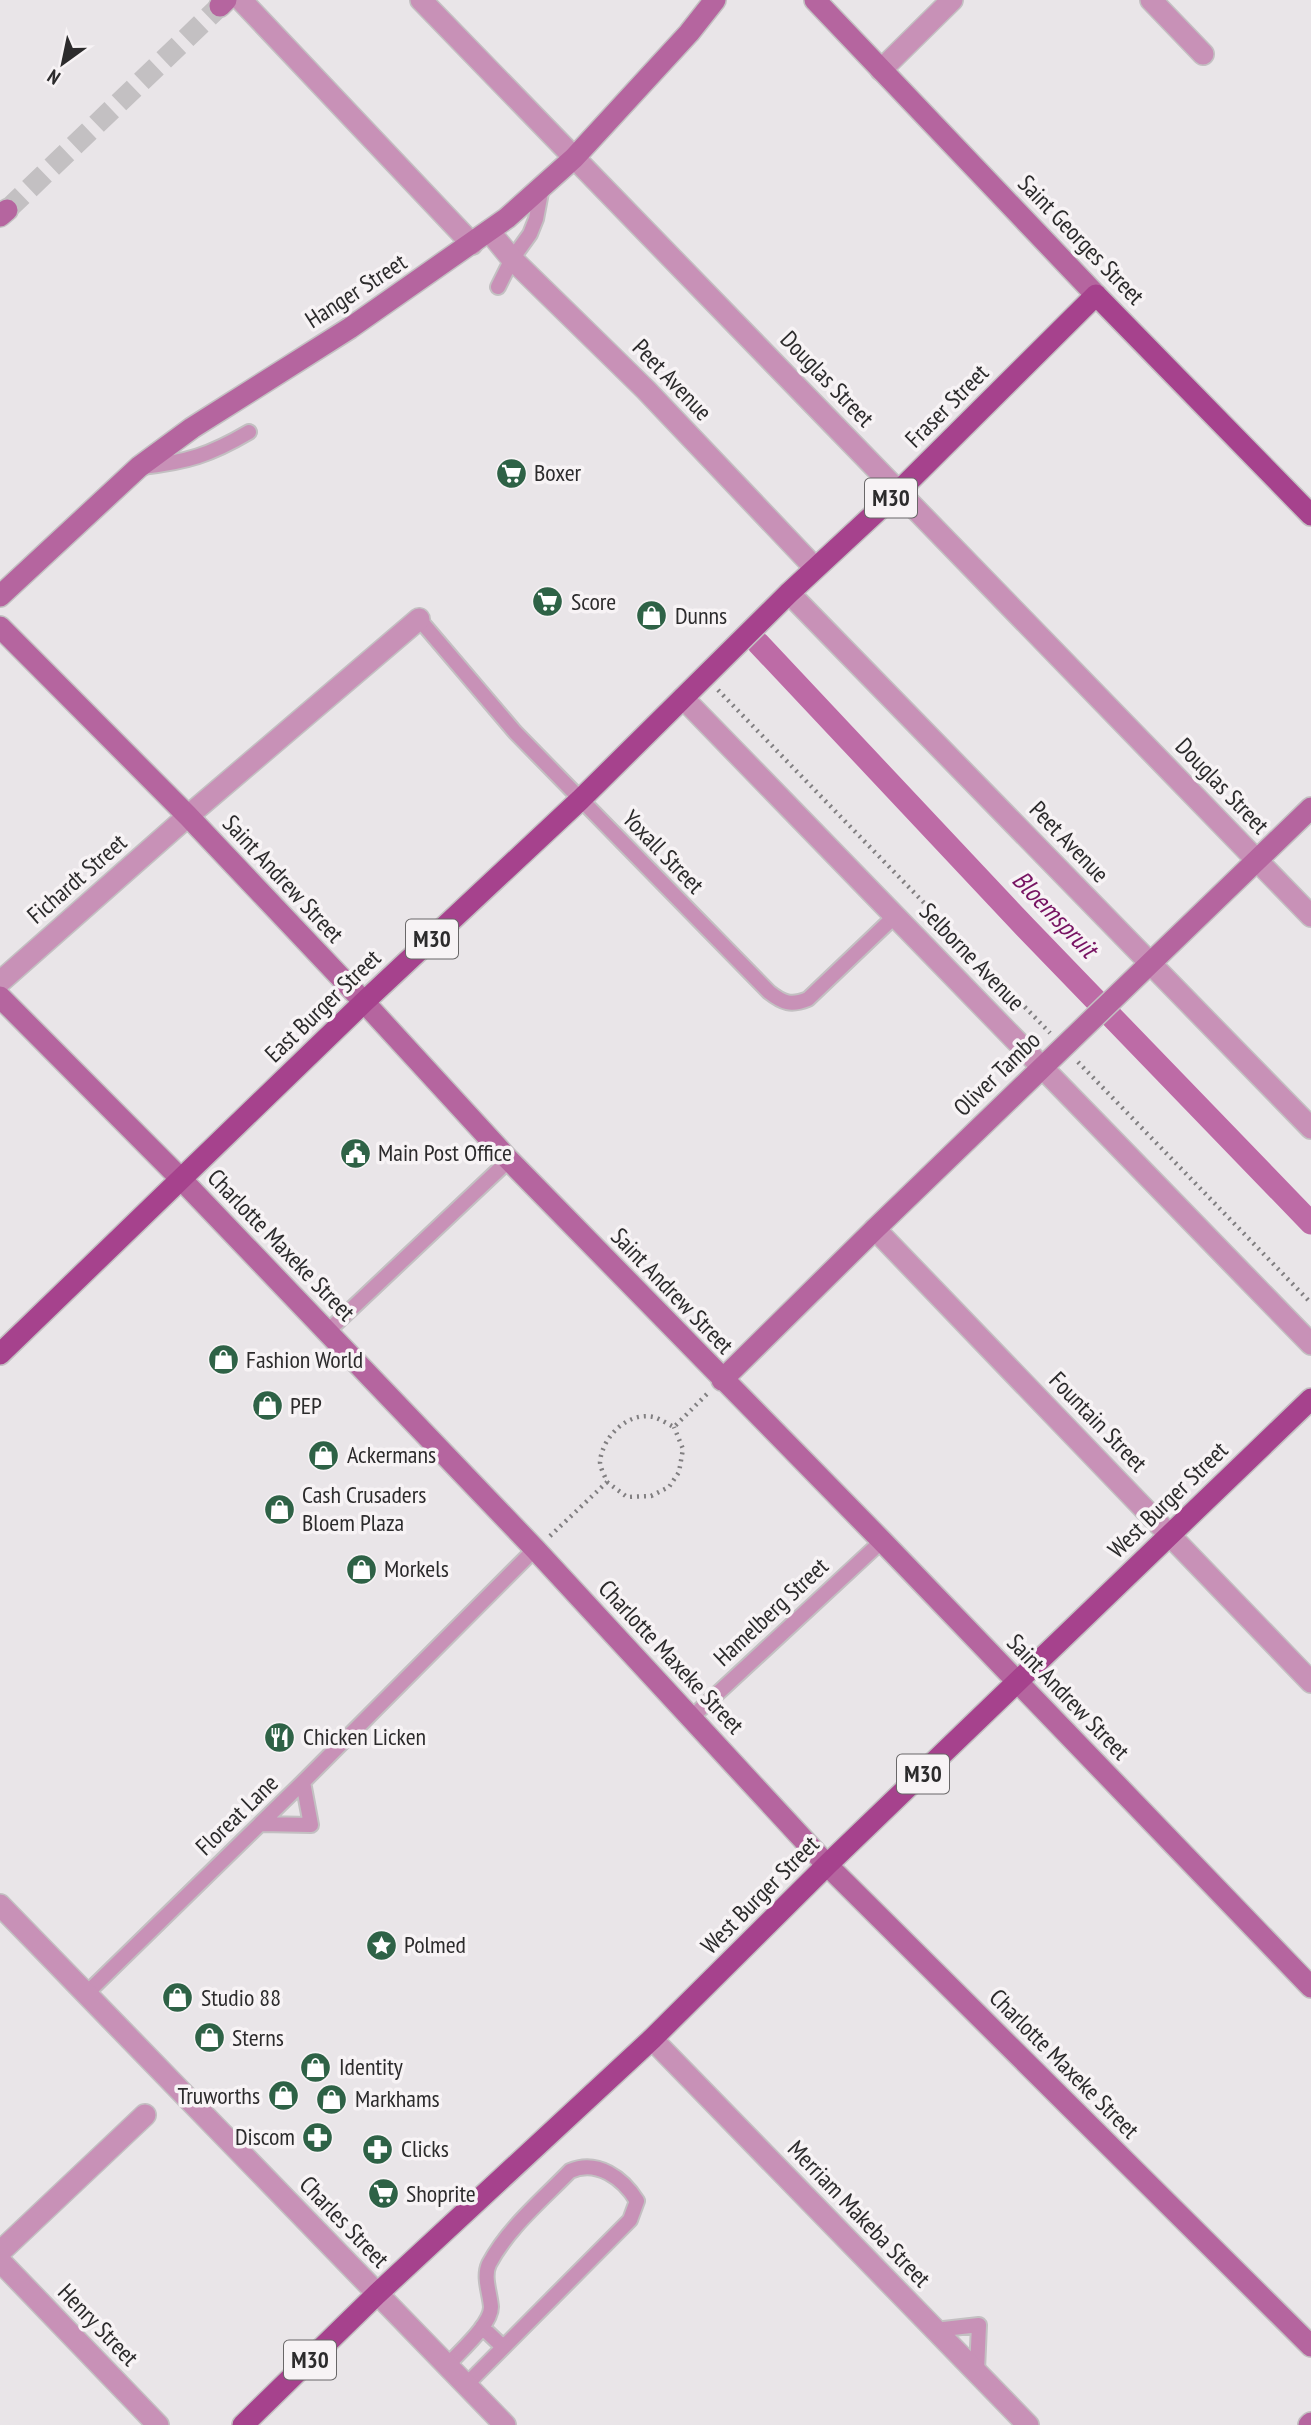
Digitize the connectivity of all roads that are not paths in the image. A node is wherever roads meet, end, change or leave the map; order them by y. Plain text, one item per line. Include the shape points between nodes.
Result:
1 (241, 0) edge
2 (421, 0) edge
3 (715, 0) edge
4 (815, 0) edge
5 (952, 0) edge
6 (1151, 0) edge
7 (1203, 54) dead end
8 (881, 70) junction
9 (574, 158) junction
10 (542, 187) junction
11 (489, 231) junction
12 (471, 244) junction
13 (512, 259) junction
14 (498, 287) dead end
15 (1096, 295) junction
16 (249, 432) dead end
17 (139, 467) junction
18 (899, 491) junction
19 (1311, 515) edge
20 (815, 568) junction
21 (789, 593) junction
22 (0, 596) edge
23 (419, 619) joint
24 (0, 627) edge
25 (683, 698) junction
26 (580, 800) junction
27 (1311, 808) edge
28 (188, 816) junction
29 (1258, 860) junction
30 (895, 916) junction
31 (1311, 916) edge
32 (1143, 971) junction
33 (0, 982) edge
34 (0, 997) edge
35 (364, 1002) junction
36 (1042, 1067) junction
37 (1311, 1128) edge
38 (509, 1160) junction
39 (181, 1179) junction
40 (875, 1229) junction
41 (328, 1332) junction
42 (1311, 1344) edge
43 (0, 1354) edge
44 (722, 1380) junction
45 (1311, 1399) edge
46 (1170, 1534) junction
47 (882, 1541) junction
48 (535, 1549) junction
49 (1311, 1682) edge
50 (1018, 1683) junction
51 (692, 1717) junction
52 (303, 1782) junction
53 (261, 1824) junction
54 (827, 1865) junction
55 (0, 1905) edge
56 (1311, 1987) edge
57 (87, 1993) junction
58 (652, 2039) junction
59 (145, 2115) dead end
60 (0, 2252) edge
61 (0, 2261) edge
62 (377, 2294) junction
63 (482, 2327) junction
64 (935, 2330) junction
65 (1311, 2346) edge
66 (503, 2347) junction
67 (447, 2366) junction
68 (977, 2370) junction
69 (466, 2385) junction
70 (158, 2425) edge
71 (243, 2425) edge
72 (505, 2425) edge
73 (1028, 2425) edge

1 - 12 street
2 - 9 street, Douglas Street
3 - 9 street, Hanger Street
4 - 8 street, Saint Georges Street
5 - 8 street
6 - 7 street
8 - 15 street, Saint Georges Street
9 - 10 street, Hanger Street
9 - 18 street, Douglas Street
10 - 11 street, Hanger Street
10 - 13 lane via 530,234
11 - 12 street, Hanger Street
11 - 13 street, Peet Avenue
12 - 17 street, Hanger Street
13 - 14 lane
13 - 20 street, Peet Avenue via 646,390
15 - 18 main road, Fraser Street / M30
15 - 19 main road, Saint Georges Street
16 - 17 lane via 195,459
17 - 22 street, Hanger Street
18 - 20 main road, Fraser Street / M30
18 - 29 street, Douglas Street
20 - 21 main road, Fraser Street / M30
21 - 25 main road, Fraser Street / M30
21 - 32 street, Peet Avenue
23 - 26 lane, Yoxall Street
23 - 28 street, Fichardt Street
24 - 28 street, Saint Andrew Street
25 - 26 main road, East Burger Street / M30
25 - 30 street, Selborne Avenue
26 - 30 lane, Yoxall Street via 782,1002 808,999
26 - 35 main road, East Burger Street / M30
27 - 29 street, Oliver Tambo
28 - 33 street, Fichardt Street
28 - 35 street, Saint Andrew Street
29 - 31 street, Douglas Street
29 - 32 street, Oliver Tambo
30 - 36 street, Selborne Avenue
32 - 36 street, Oliver Tambo
32 - 37 street, Peet Avenue
34 - 39 street, Charlotte Maxeke Street
35 - 38 street, Saint Andrew Street
35 - 39 main road, East Burger Street / M30
36 - 40 street, Oliver Tambo
36 - 42 street, Selborne Avenue
38 - 41 lane
38 - 44 street, Saint Andrew Street
39 - 41 street, Charlotte Maxeke Street
39 - 43 main road, East Burger Street / M30
40 - 44 street, Oliver Tambo
40 - 46 street, Fountain Street
41 - 48 street, Charlotte Maxeke Street
44 - 47 street, Saint Andrew Street
45 - 46 main road, West Burger Street / M30
46 - 49 street, Fountain Street
46 - 50 main road, West Burger Street / M30
47 - 50 street, Saint Andrew Street
47 - 51 lane, Hamelberg Street
48 - 51 street, Charlotte Maxeke Street
48 - 52 lane, Floreat Lane
50 - 54 main road, West Burger Street / M30
50 - 56 street, Saint Andrew Street
51 - 54 street, Charlotte Maxeke Street
52 - 53 lane, Floreat Lane
52 - 53 lane via 311,1825
53 - 57 lane, Floreat Lane
54 - 58 main road, West Burger Street / M30
54 - 65 street, Charlotte Maxeke Street
55 - 57 street, Charles Street
57 - 62 street, Charles Street
58 - 62 main road, West Burger Street / M30
58 - 64 street, Merriam Makeba Street
59 - 60 street
61 - 70 street, Henry Street
62 - 67 street, Charles Street
62 - 71 main road, West Burger Street / M30
63 - 66 lane
63 - 66 lane via 491,2308 487,2268 505,2240 570,2171 581,2166 610,2173 628,2186 637,2201 630,2220
63 - 67 lane
64 - 68 street, Merriam Makeba Street
64 - 68 lane via 979,2325
66 - 69 lane
67 - 69 street, Charles Street
68 - 73 street, Merriam Makeba Street
69 - 72 street, Charles Street

